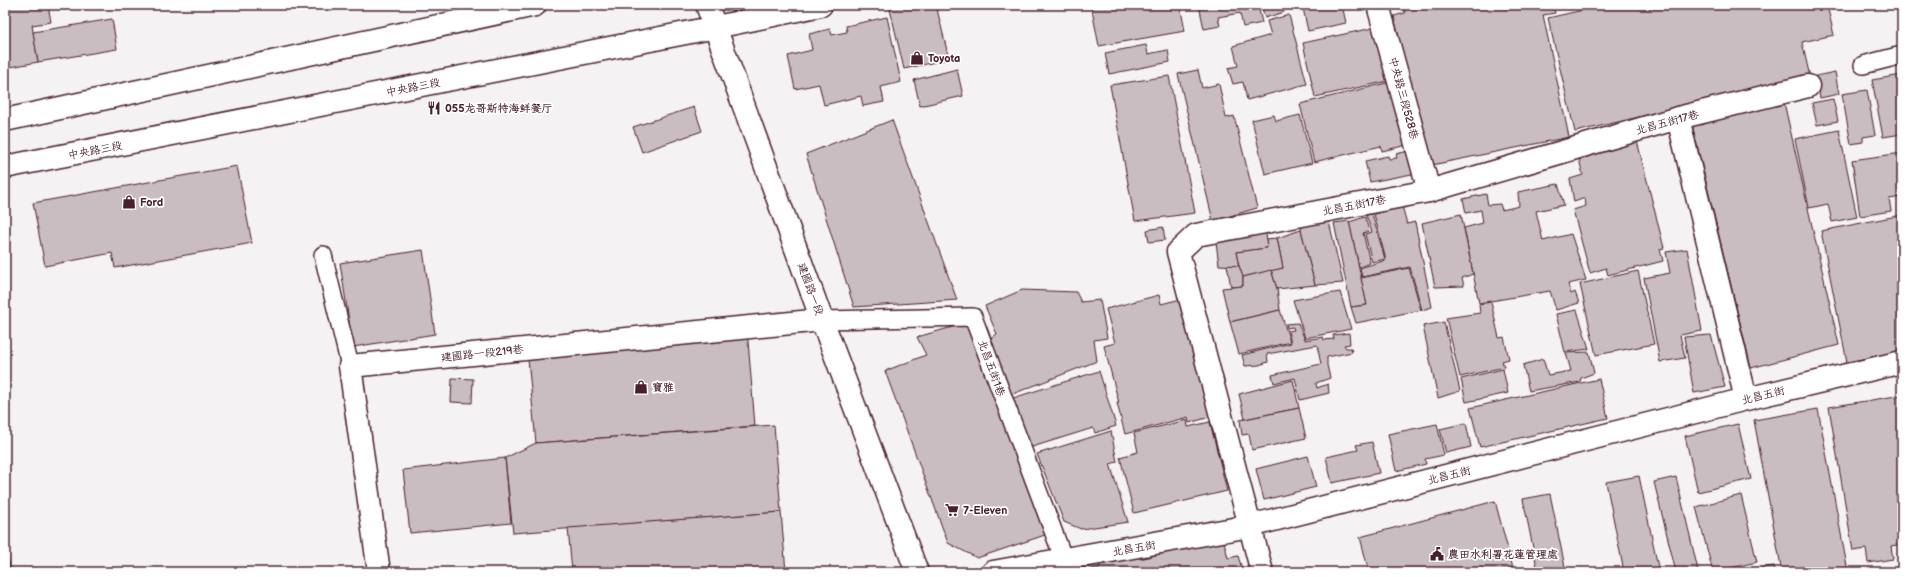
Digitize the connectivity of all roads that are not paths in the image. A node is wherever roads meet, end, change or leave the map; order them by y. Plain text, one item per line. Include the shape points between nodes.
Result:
1 (536, 5) edge
2 (707, 5) edge
3 (821, 5) edge
4 (1378, 5) edge
5 (716, 27) junction
6 (1902, 55) edge
7 (1863, 65) dead end
8 (1808, 86) dead end
9 (1678, 118) junction
10 (5, 120) edge
11 (5, 167) edge
12 (1430, 191) junction
13 (323, 255) dead end
14 (822, 320) junction
15 (1902, 362) edge
16 (350, 366) junction
17 (1746, 399) junction
18 (1250, 526) junction
19 (1064, 560) junction
20 (379, 572) edge
21 (917, 572) edge
22 (993, 572) edge
23 (1262, 572) edge

1 - 10 street
2 - 5 street, 建國路一段
3 - 5 street, 中央路三段
4 - 12 street, 中央路三段528巷
5 - 11 street, 中央路三段
5 - 14 street, 建國路一段
6 - 7 lane
8 - 9 street, 北昌五街17巷
9 - 12 street, 北昌五街17巷
9 - 17 street
12 - 18 street, 北昌五街17巷 via 1196,235 1178,252
13 - 16 lane
14 - 16 street, 建國路一段219巷
14 - 19 lane, 北昌五街1巷 via 973,317
14 - 21 street, 建國路一段
15 - 17 street, 北昌五街
16 - 20 street
17 - 18 street, 北昌五街
18 - 19 street, 北昌五街
18 - 23 street
19 - 22 street, 北昌五街

